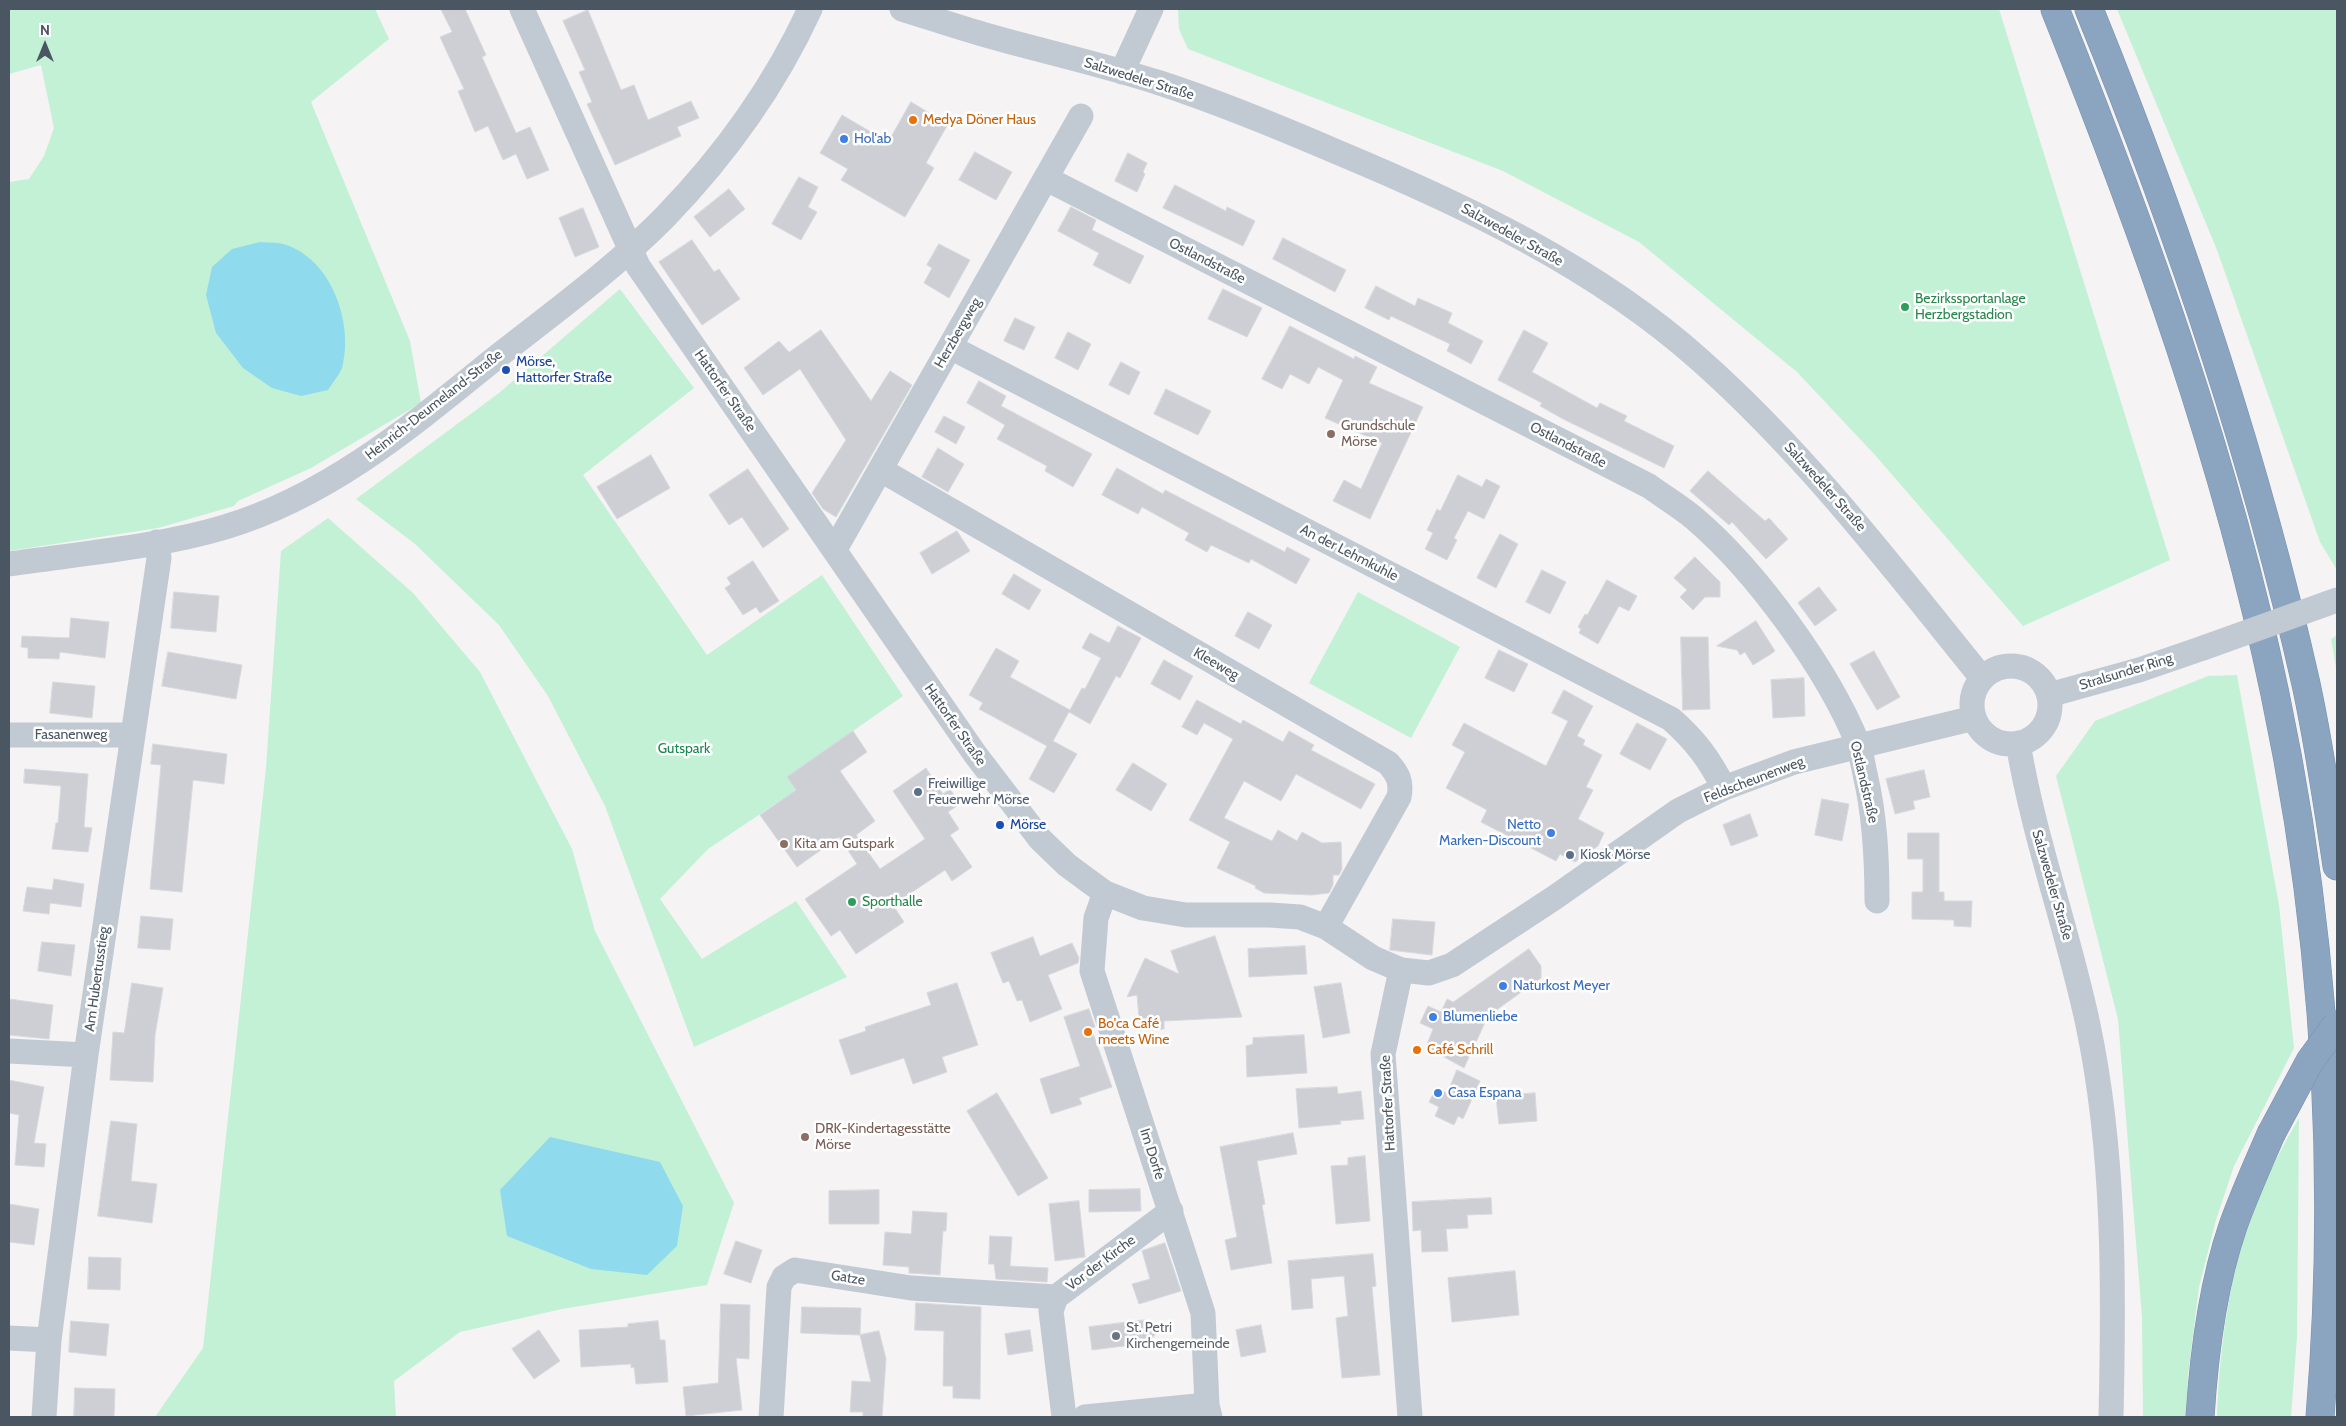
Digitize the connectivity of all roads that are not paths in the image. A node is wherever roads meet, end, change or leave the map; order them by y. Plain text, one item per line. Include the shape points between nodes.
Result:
1 (522, 9) edge
2 (810, 9) edge
3 (902, 9) edge
4 (1151, 9) edge
5 (2055, 9) edge
6 (2089, 9) edge
7 (1122, 72) junction
8 (1081, 116) dead end
9 (1047, 179) junction
10 (630, 249) junction
11 (950, 347) junction
12 (882, 470) junction
13 (157, 542) junction
14 (835, 549) junction
15 (9, 564) edge
16 (2337, 600) edge
17 (1982, 678) junction
18 (2049, 695) junction
19 (1974, 718) junction
20 (9, 735) edge
21 (133, 735) junction
22 (2018, 743) junction
23 (1858, 745) junction
24 (1724, 788) junction
25 (2337, 866) edge
26 (1105, 893) junction
27 (1877, 901) dead end
28 (1326, 928) junction
29 (1401, 970) junction
30 (2337, 1024) edge
31 (9, 1051) edge
32 (86, 1054) junction
33 (1171, 1210) junction
34 (1056, 1296) junction
35 (9, 1338) edge
36 (48, 1340) junction
37 (1209, 1411) edge
38 (44, 1417) edge
39 (771, 1417) edge
40 (1064, 1417) edge
41 (1085, 1417) edge
42 (1410, 1417) edge
43 (2111, 1417) edge
44 (2200, 1417) edge
45 (2320, 1417) edge

1 - 10 street, Hattorfer Straße
2 - 10 street, Heinrich-Deumeland-Straße via 785,58 738,130 671,210
3 - 7 street, Salzwedeler Straße via 987,36
4 - 7 street
5 - 45 highway via 2140,230 2208,431 2275,693 2310,897 2321,1005 2330,1231
6 - 25 highway via 2181,251 2238,422 2306,686
7 - 17 street, Salzwedeler Straße via 1234,109 1427,190 1524,240 1644,314 1699,359 1812,470
8 - 9 street, Herzbergweg
9 - 11 street, Herzbergweg
9 - 23 street, Ostlandstraße via 1649,486 1695,519 1739,562 1818,669
10 - 13 street, Heinrich-Deumeland-Straße via 455,391 358,464 269,510 225,527
10 - 14 street, Hattorfer Straße via 638,266
11 - 12 street, Herzbergweg
11 - 24 street, An der Lehmkuhle via 1671,719 1694,739
12 - 14 street, Herzbergweg
12 - 28 street, Kleeweg via 1388,763 1398,774 1401,786 1398,797
13 - 15 street, Heinrich-Deumeland-Straße
13 - 21 street, Am Hubertusstieg via 159,558
14 - 26 street, Hattorfer Straße via 1016,810 1067,865
16 - 18 street, Stralsunder Ring, bridge via 2139,670
17 - 18 street via 2006,666 2020,667 2038,677
17 - 19 street via 1972,697
18 - 22 street via 2047,720 2040,731
19 - 22 street via 1986,735 2007,744
19 - 23 street, Feldscheunenweg
20 - 21 street, Fasanenweg
21 - 32 street, Am Hubertusstieg
22 - 43 street, Salzwedeler Straße via 2040,846 2088,1026 2104,1130 2113,1326
23 - 24 street, Feldscheunenweg via 1794,762
23 - 27 street, Ostlandstraße via 1871,799 1877,852
24 - 29 street, Feldscheunenweg via 1678,811 1452,965 1429,973
26 - 28 street, Hattorfer Straße via 1143,908 1186,915 1300,917
26 - 33 street, Im Dorfe via 1096,918 1092,971
28 - 29 street, Hattorfer Straße via 1373,958
29 - 42 street, Hattorfer Straße via 1383,1054
30 - 44 highway, bridge via 2310,1060 2271,1134 2233,1226 2215,1293
31 - 32 street
32 - 36 street, Am Hubertusstieg
33 - 34 street, Vor der Kirche
33 - 37 street, Im Dorfe via 1203,1312
34 - 39 street, Gatze via 911,1288 795,1270 784,1277 779,1288
34 - 40 street, Vor der Kirche via 1051,1311
35 - 36 street
36 - 38 street, Am Hubertusstieg
37 - 41 street

